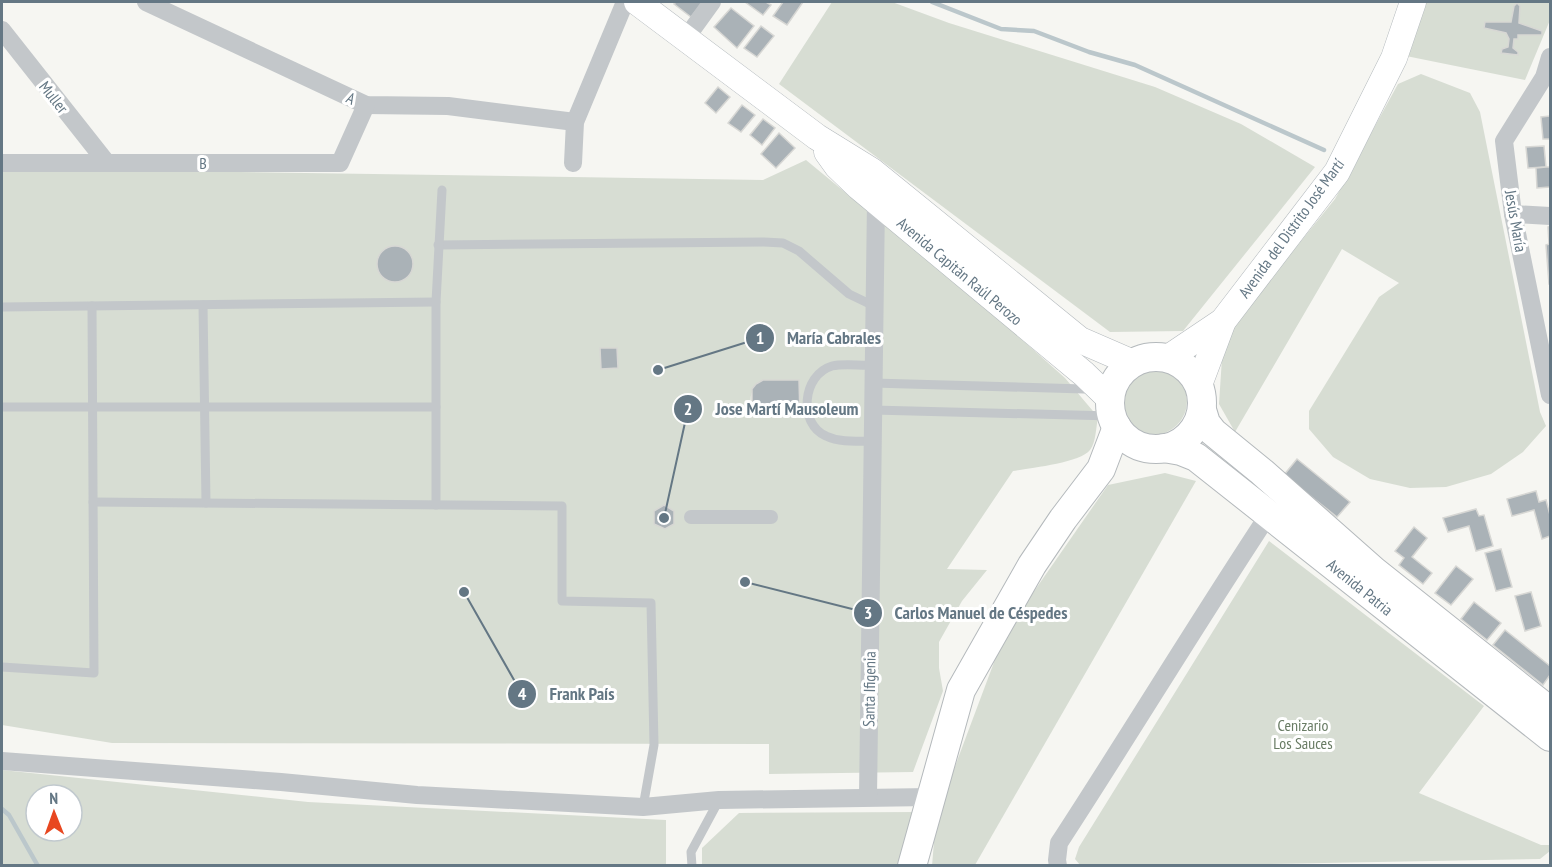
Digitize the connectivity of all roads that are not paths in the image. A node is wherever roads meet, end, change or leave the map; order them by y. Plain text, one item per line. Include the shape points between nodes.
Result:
1 (146, 2) edge
2 (625, 2) edge
3 (637, 2) edge
4 (712, 2) edge
5 (1413, 2) edge
6 (2, 30) edge
7 (686, 38) junction
8 (1551, 57) edge
9 (366, 105) junction
10 (575, 122) junction
11 (2, 163) edge
12 (107, 163) junction
13 (573, 163) dead end
14 (869, 187) junction
15 (442, 190) dead end
16 (1513, 214) junction
17 (1551, 216) edge
18 (438, 245) junction
19 (436, 302) junction
20 (203, 305) junction
21 (92, 306) junction
22 (874, 306) junction
23 (2, 307) edge
24 (1223, 321) junction
25 (1168, 358) junction
26 (873, 374) junction
27 (1114, 395) junction
28 (1551, 395) edge
29 (93, 407) junction
30 (436, 407) junction
31 (2, 408) edge
32 (205, 408) junction
33 (1204, 409) junction
34 (873, 410) junction
35 (872, 441) junction
36 (1155, 448) junction
37 (1101, 469) junction
38 (93, 502) junction
39 (206, 503) junction
40 (435, 505) junction
41 (1269, 514) junction
42 (691, 517) dead end
43 (771, 517) dead end
44 (2, 668) edge
45 (1551, 711) edge
46 (1551, 737) edge
47 (2, 760) edge
48 (868, 797) junction
49 (930, 797) junction
50 (719, 800) junction
51 (643, 807) junction
52 (692, 866) edge
53 (912, 866) edge
54 (1058, 866) edge

1 - 9 street, A
2 - 10 street
3 - 7 main road, Avenida Capitán Raúl Perozo
4 - 7 street
5 - 24 main road, Avenida del Distrito José Martí via 1394,58 1336,172
6 - 12 street, Muller
7 - 14 main road, Avenida Capitán Raúl Perozo via 817,137
8 - 16 street, Jesús María via 1544,77 1504,141
9 - 10 street, A via 448,106
9 - 12 street, B via 340,163
10 - 13 street
11 - 12 street, B
14 - 22 street, Santa Ifigenia
14 - 27 main road, Avenida Capitán Raúl Perozo
14 - 27 main road, Avenida Capitán Raúl Perozo via 1080,340
15 - 18 lane
16 - 17 street
16 - 28 street, Jesús María
18 - 19 lane
18 - 22 lane via 783,243 800,251 849,294
19 - 20 lane
19 - 30 lane
20 - 21 lane
20 - 32 lane
21 - 23 lane
21 - 29 lane
22 - 26 street, Santa Ifigenia
24 - 25 main road, Avenida del Distrito José Martí
24 - 33 main road, Avenida del Distrito José Martí
25 - 27 main road via 1154,357
25 - 33 main road via 1186,368
26 - 27 lane via 1084,389
26 - 34 street, Santa Ifigenia
26 - 35 lane via 832,366 816,374 808,388 807,407 813,426 824,436 843,441
27 - 34 lane
27 - 36 main road via 1129,440
27 - 37 main road
29 - 31 lane
29 - 32 lane
29 - 38 lane
30 - 32 lane
30 - 40 lane
32 - 39 lane
33 - 36 main road via 1182,441
33 - 45 main road, Avenida Patria via 1262,472 1374,571
34 - 35 street, Santa Ifigenia
35 - 48 street, Santa Ifigenia
36 - 37 main road via 1125,453
36 - 41 main road, Avenida Patria via 1196,457
37 - 49 main road via 1032,565 960,690
38 - 39 lane
38 - 44 lane via 94,673
39 - 40 lane
40 - 51 lane via 562,506 562,601 651,603 654,744
41 - 46 main road, Avenida Patria
41 - 54 street via 1059,843
42 - 43 street
47 - 51 street via 417,795
48 - 49 street
48 - 50 street
49 - 53 main road
50 - 51 street
50 - 52 lane via 691,852

